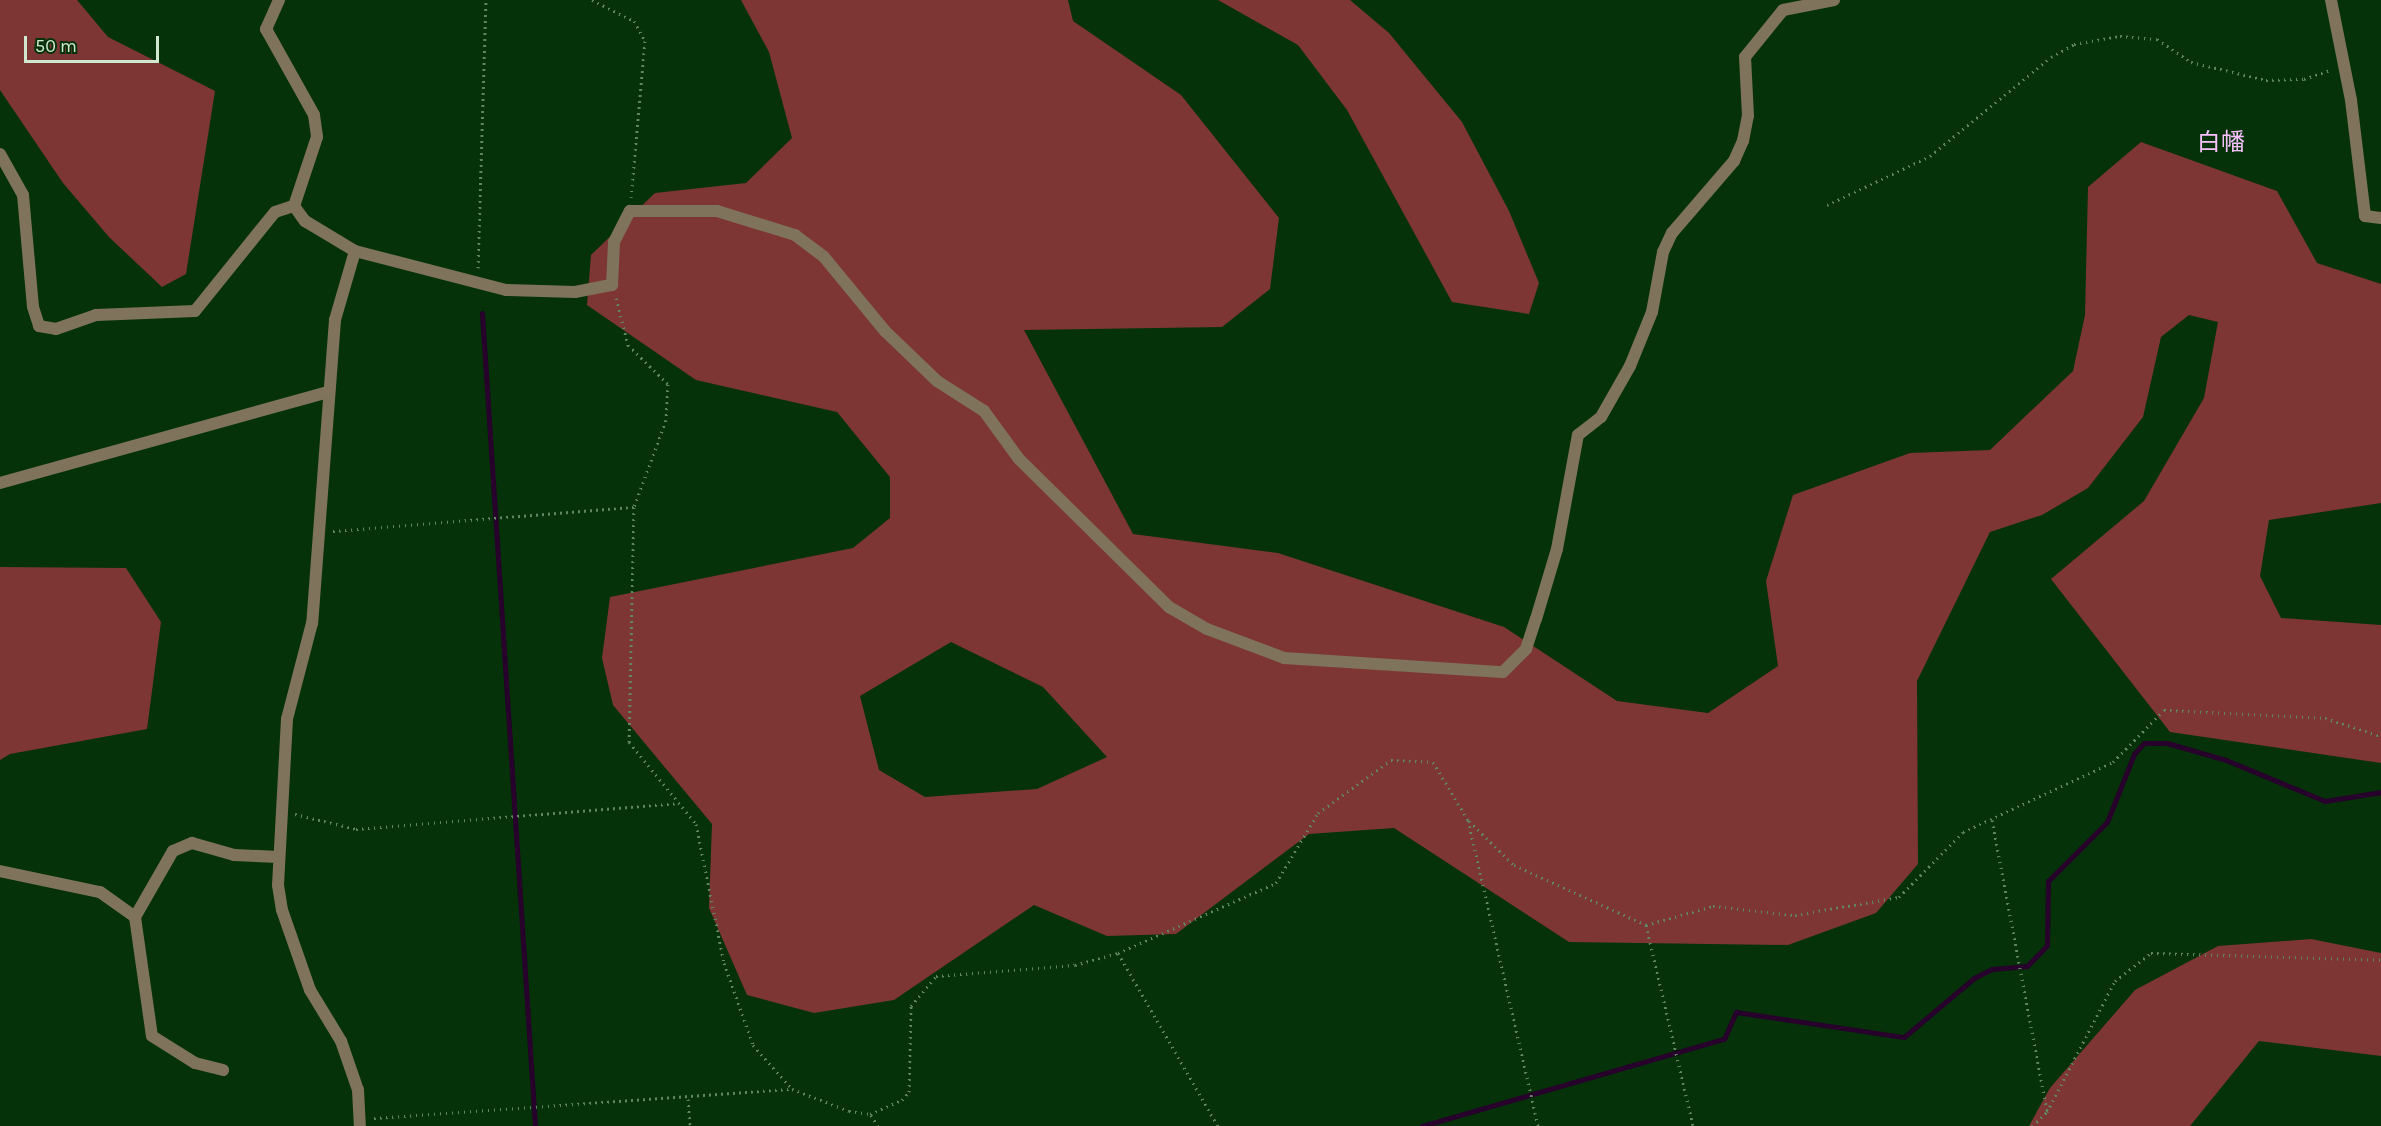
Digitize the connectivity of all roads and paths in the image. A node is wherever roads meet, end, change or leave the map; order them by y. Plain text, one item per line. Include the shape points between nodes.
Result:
1 (279, 0) edge
2 (486, 0) edge
3 (592, 0) edge
4 (1834, 0) edge
5 (2331, 0) edge
6 (1785, 5) edge
7 (2341, 67) junction
8 (0, 154) edge
9 (1827, 205) dead end
10 (294, 206) junction
11 (630, 211) junction
12 (2381, 218) edge
13 (355, 251) junction
14 (478, 282) junction
15 (612, 285) junction
16 (329, 392) junction
17 (0, 483) edge
18 (634, 507) junction
19 (319, 533) junction
20 (2381, 736) edge
21 (679, 803) junction
22 (279, 810) junction
23 (1468, 820) junction
24 (1992, 820) junction
25 (279, 857) junction
26 (0, 870) edge
27 (135, 917) junction
28 (1646, 925) junction
29 (1118, 953) junction
30 (2381, 960) edge
31 (224, 1070) dead end
32 (792, 1089) junction
33 (688, 1099) junction
34 (2047, 1112) junction
35 (870, 1114) junction
36 (360, 1122) edge
37 (690, 1126) edge
38 (878, 1126) edge
39 (1218, 1126) edge
40 (1538, 1126) edge
41 (1693, 1126) edge
42 (2032, 1126) edge

1 - 10 street via 266,29 314,115 317,137
2 - 14 path
3 - 11 path via 634,21 645,41
4 - 6 street
5 - 7 street
6 - 11 street via 1746,57 1748,116 1734,161 1672,233 1663,252 1652,312 1630,366 1600,417 1575,442 1557,549 1536,619 1526,649 1503,672 1284,658 1207,629 1169,607 1140,581 1019,459 984,411 937,381 885,331 824,257 795,235 717,211
7 - 9 path via 2304,79 2266,80 2191,62 2157,39 2120,36 2074,44 2051,57 1930,156
7 - 12 street via 2351,100 2365,216
8 - 10 street via 23,195 33,307 39,326 56,329 96,315 195,311 275,212
10 - 13 street via 304,221
11 - 15 street via 614,242
13 - 14 street
13 - 16 street via 335,320
14 - 15 street via 506,290 575,292
15 - 18 path via 628,345 668,384 666,420
16 - 17 street
16 - 19 street
18 - 19 path
18 - 21 path via 629,742
19 - 22 street via 312,623 287,719
20 - 24 path via 2325,718 2164,710 2113,762
21 - 22 path via 356,829
21 - 32 path via 696,824 724,963 753,1045
22 - 25 street
23 - 28 path via 1514,865
23 - 29 path via 1433,762 1391,760 1318,813 1276,883
23 - 40 path
24 - 28 path via 1964,832 1899,897 1795,915 1713,906
24 - 34 path
25 - 27 street via 234,855 192,843 173,851
25 - 36 street via 282,910 310,990 341,1041 358,1090
26 - 27 street via 100,892
27 - 31 street via 152,1036 195,1063
28 - 41 path
29 - 35 path via 1075,965 936,976 911,1006 909,1092
29 - 39 path
30 - 34 path via 2151,952 2115,981
32 - 33 path
32 - 35 path via 837,1107
33 - 36 path
33 - 37 path
34 - 42 path
35 - 38 path

